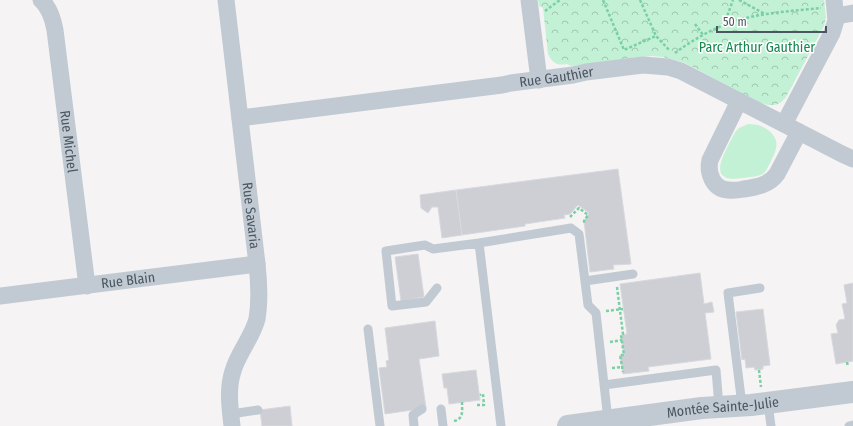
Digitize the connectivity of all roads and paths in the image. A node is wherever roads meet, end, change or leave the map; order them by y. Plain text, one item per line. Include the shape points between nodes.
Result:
1 (41, 0) edge
2 (226, 0) edge
3 (529, 0) edge
4 (560, 0) edge
5 (603, 0) edge
6 (640, 0) edge
7 (733, 0) edge
8 (739, 0) edge
9 (556, 2) edge
10 (831, 8) edge
11 (541, 14) dead end
12 (765, 14) junction
13 (853, 14) edge
14 (695, 24) dead end
15 (723, 26) junction
16 (702, 35) junction
17 (656, 36) junction
18 (539, 80) junction
19 (739, 101) junction
20 (240, 118) junction
21 (784, 124) junction
22 (799, 132) junction
23 (853, 158) edge
24 (479, 243) junction
25 (257, 264) junction
26 (633, 274) dead end
27 (585, 281) junction
28 (617, 285) dead end
29 (87, 286) junction
30 (437, 288) dead end
31 (760, 288) dead end
32 (0, 296) edge
33 (368, 329) dead end
34 (847, 362) dead end
35 (622, 367) junction
36 (848, 367) dead end
37 (612, 368) dead end
38 (759, 370) dead end
39 (623, 374) dead end
40 (604, 385) junction
41 (853, 392) edge
42 (480, 395) dead end
43 (765, 395) junction
44 (462, 402) dead end
45 (477, 405) dead end
46 (742, 406) junction
47 (719, 407) junction
48 (422, 409) dead end
49 (441, 409) dead end
50 (258, 410) dead end
51 (231, 420) edge
52 (608, 420) junction
53 (452, 422) dead end
54 (380, 426) edge
55 (414, 426) edge
56 (443, 426) edge
57 (500, 426) edge
58 (568, 426) edge
59 (771, 426) edge
60 (849, 426) edge
61 (853, 426) edge

1 - 29 street, Rue Michel via 50,12 55,30
2 - 20 street, Rue Savaria
3 - 18 street
4 - 9 path
5 - 17 path via 624,50
6 - 17 path
7 - 15 path
8 - 12 path
9 - 11 path
10 - 12 path
10 - 13 street
10 - 21 street via 835,24 832,33
12 - 15 path
14 - 16 path
15 - 16 path
16 - 17 path via 673,54
18 - 19 street, Rue Gauthier via 634,66 661,66 682,71
18 - 20 street, Rue Gauthier
19 - 21 street, Rue Gauthier
19 - 22 street via 708,168 713,181 719,187 738,190 767,183 777,174
20 - 25 street, Rue Savaria
21 - 22 street, Rue Gauthier
22 - 23 street, Rue Gauthier
24 - 27 lane via 571,228 579,234
24 - 30 lane via 432,250 425,245 386,251 392,306 426,302
24 - 57 lane
25 - 29 street, Rue Blain
25 - 51 street, Rue Savaria via 259,292 256,319 254,329 233,371 230,389
26 - 27 lane
27 - 40 lane via 588,305 596,313
28 - 35 path via 622,309
29 - 32 street, Rue Blain
31 - 46 lane via 728,293
33 - 54 lane
34 - 36 path
35 - 37 path
35 - 39 path
38 - 43 path
40 - 47 lane via 716,370
40 - 52 lane
41 - 43 street, Montée Sainte-Julie
42 - 45 path via 483,394 484,404
43 - 46 street, Montée Sainte-Julie
43 - 59 lane
44 - 53 path via 462,416
46 - 47 street, Montée Sainte-Julie
47 - 52 street, Montée Sainte-Julie
48 - 55 lane via 413,415
49 - 56 lane
50 - 51 lane
52 - 58 street, Montée Sainte-Julie
60 - 61 lane

